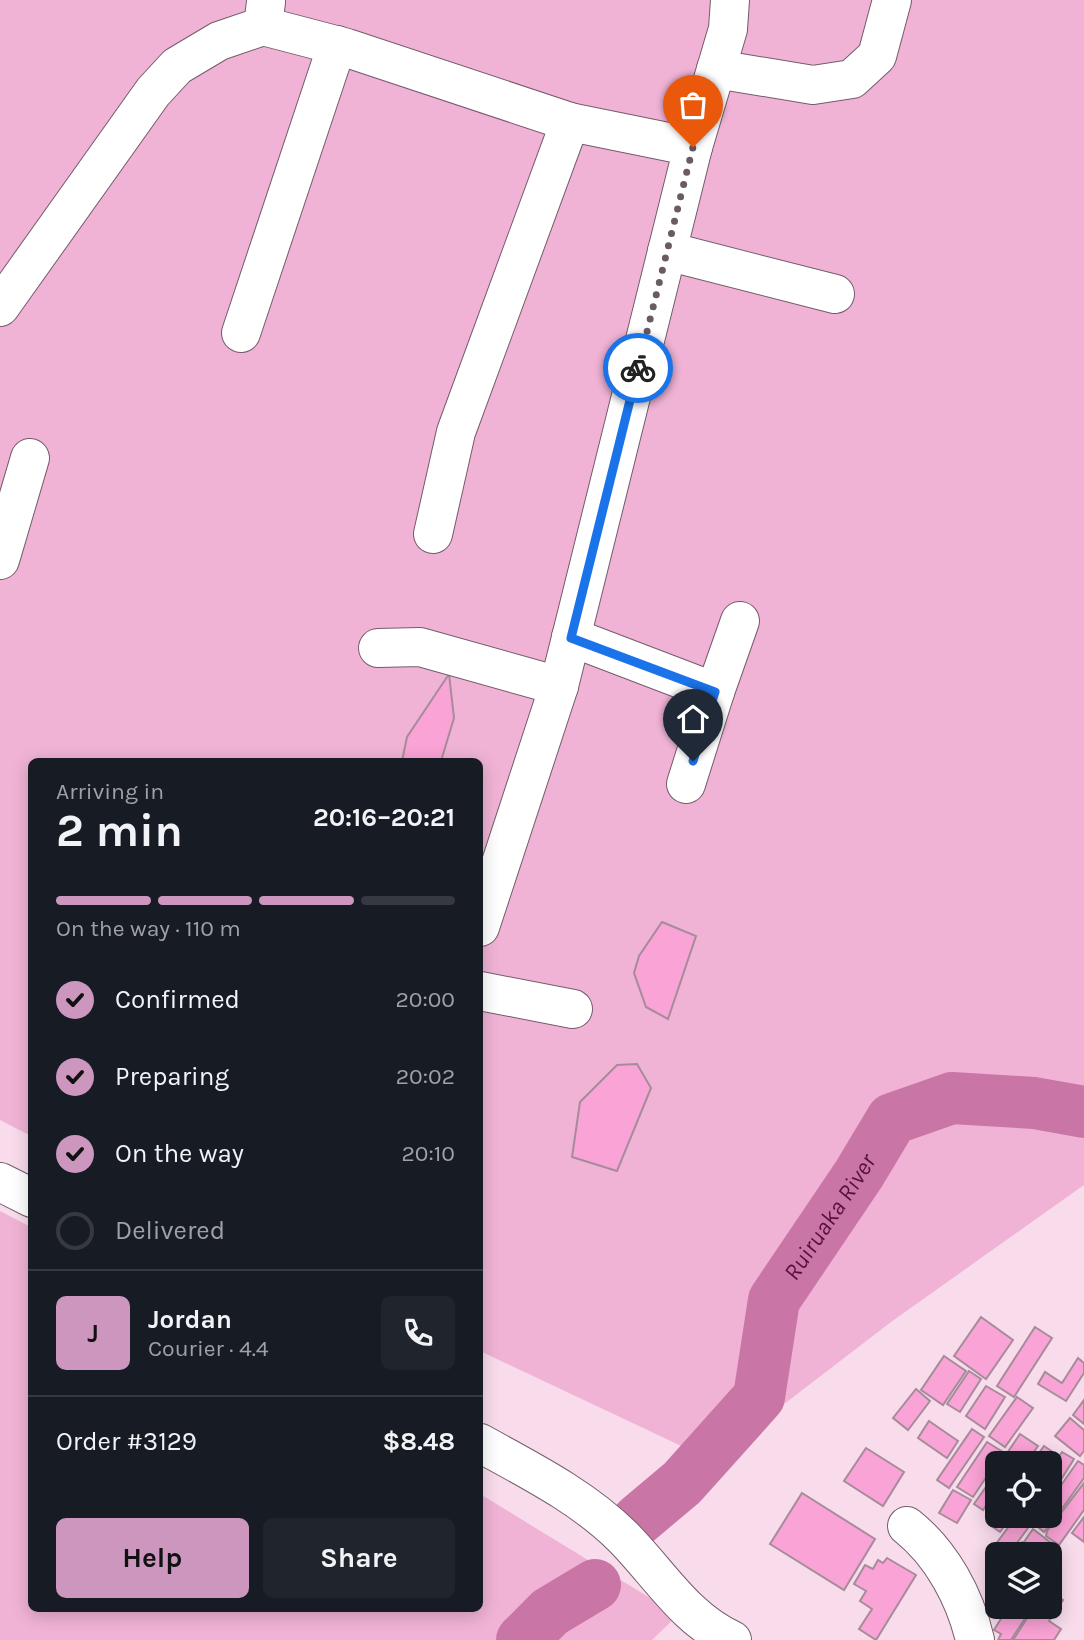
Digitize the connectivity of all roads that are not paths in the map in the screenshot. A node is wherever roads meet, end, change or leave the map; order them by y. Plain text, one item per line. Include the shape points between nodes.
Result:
1 (730, 0) edge
2 (892, 0) edge
3 (265, 13) edge
4 (337, 45) junction
5 (716, 69) junction
6 (570, 122) junction
7 (693, 147) junction
8 (667, 251) junction
9 (835, 294) dead end
10 (0, 307) edge
11 (240, 333) dead end
12 (30, 458) dead end
13 (433, 534) dead end
14 (0, 560) edge
15 (740, 621) dead end
16 (571, 638) junction
17 (378, 648) dead end
18 (559, 686) junction
19 (715, 692) junction
20 (686, 784) dead end
21 (483, 918) edge
22 (483, 992) edge
23 (573, 1009) dead end
24 (0, 1182) edge
25 (28, 1196) edge
26 (483, 1445) edge
27 (907, 1526) dead end
28 (732, 1640) edge
29 (975, 1640) edge

1 - 5 street
2 - 5 street via 877,56 852,79 813,85
3 - 4 street
3 - 10 street via 177,66 153,92
4 - 6 street
4 - 11 street
5 - 7 street
6 - 7 street
6 - 13 street via 456,432
7 - 8 street
8 - 9 street
8 - 16 street
12 - 14 street
15 - 19 street
16 - 18 street
16 - 19 street
17 - 18 street via 420,647
18 - 21 street
19 - 20 street
22 - 23 street
24 - 25 street
26 - 28 street via 582,1502 623,1536 681,1604
27 - 29 street via 928,1546 954,1585 969,1614

